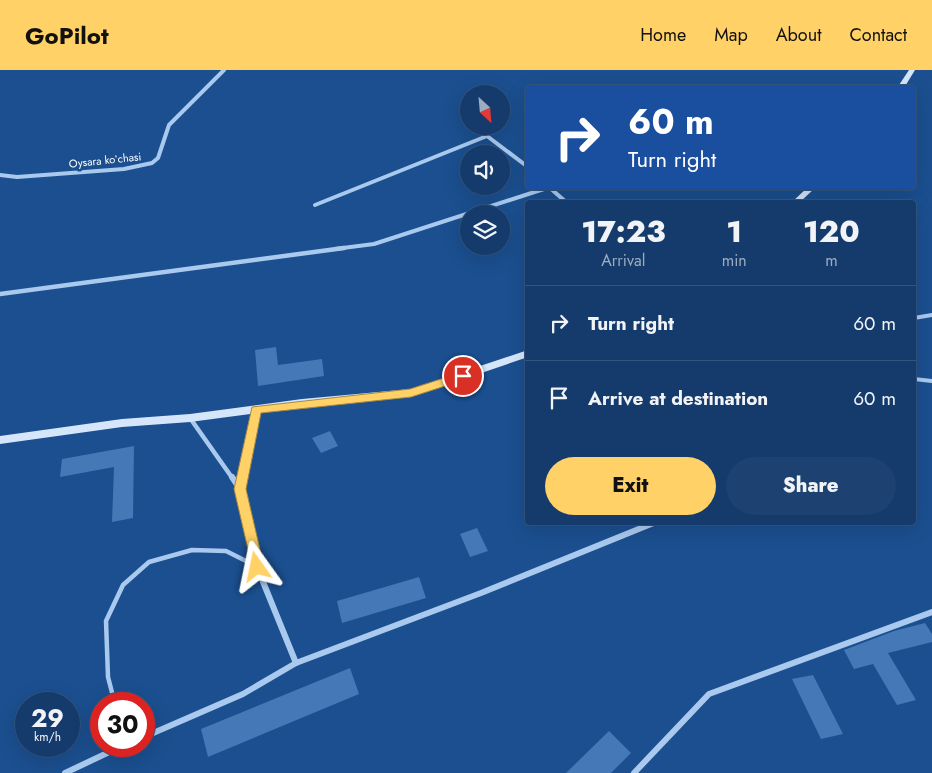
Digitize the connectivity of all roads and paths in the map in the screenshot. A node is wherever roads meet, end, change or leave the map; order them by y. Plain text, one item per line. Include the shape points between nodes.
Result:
1 (224, 70) edge
2 (912, 70) edge
3 (902, 85) edge
4 (525, 165) edge
5 (0, 175) edge
6 (543, 190) edge
7 (551, 190) edge
8 (808, 190) edge
9 (564, 200) edge
10 (798, 200) edge
11 (315, 205) dead end
12 (0, 294) edge
13 (932, 315) edge
14 (916, 318) edge
15 (525, 354) edge
16 (916, 379) edge
17 (931, 380) edge
18 (256, 410) junction
19 (190, 418) junction
20 (0, 440) edge
21 (240, 489) junction
22 (649, 525) edge
23 (257, 567) junction
24 (932, 612) edge
25 (296, 663) junction
26 (112, 692) edge
27 (155, 732) edge
28 (99, 757) edge
29 (65, 773) edge
30 (634, 773) edge

1 - 5 street, Oysara koʻchasi via 170,125 158,158 152,163 124,169
2 - 3 street
4 - 11 street via 487,136
6 - 12 street via 374,244
7 - 9 street
8 - 10 street
13 - 14 lane
15 - 18 street via 411,393
16 - 17 lane
18 - 19 street
18 - 21 street
19 - 20 street via 122,423
19 - 21 street
21 - 23 street
22 - 25 street via 481,594
23 - 25 street
23 - 26 lane via 226,551 192,550 149,562 123,585 106,621 108,677
24 - 30 street via 709,694
25 - 27 street via 243,694
28 - 29 street

